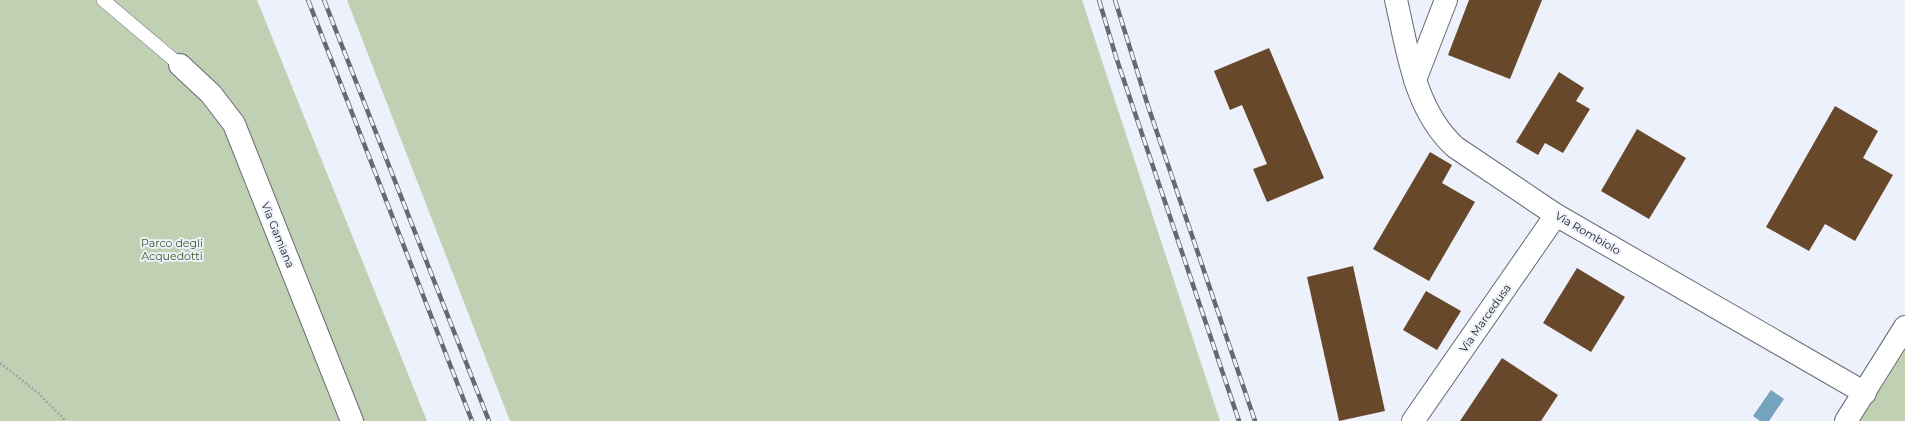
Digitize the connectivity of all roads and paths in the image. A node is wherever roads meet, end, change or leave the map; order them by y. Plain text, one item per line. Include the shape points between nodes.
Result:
1 (103, 0) edge
2 (1396, 0) edge
3 (1446, 0) edge
4 (180, 65) joint
5 (1415, 80) junction
6 (1556, 215) junction
7 (1905, 327) edge
8 (0, 363) edge
9 (1864, 393) junction
10 (66, 421) edge
11 (352, 421) edge
12 (1413, 421) edge
13 (1846, 421) edge

1 - 4 lane
2 - 5 street, Via Rombiolo
3 - 5 street
4 - 11 street, Via Gamiana via 211,94 234,124
5 - 6 street, Via Rombiolo via 1425,108 1443,136 1468,157
6 - 9 street, Via Rombiolo
6 - 12 street, Via Marcedusa
7 - 9 street
8 - 10 path via 37,392
9 - 13 street

